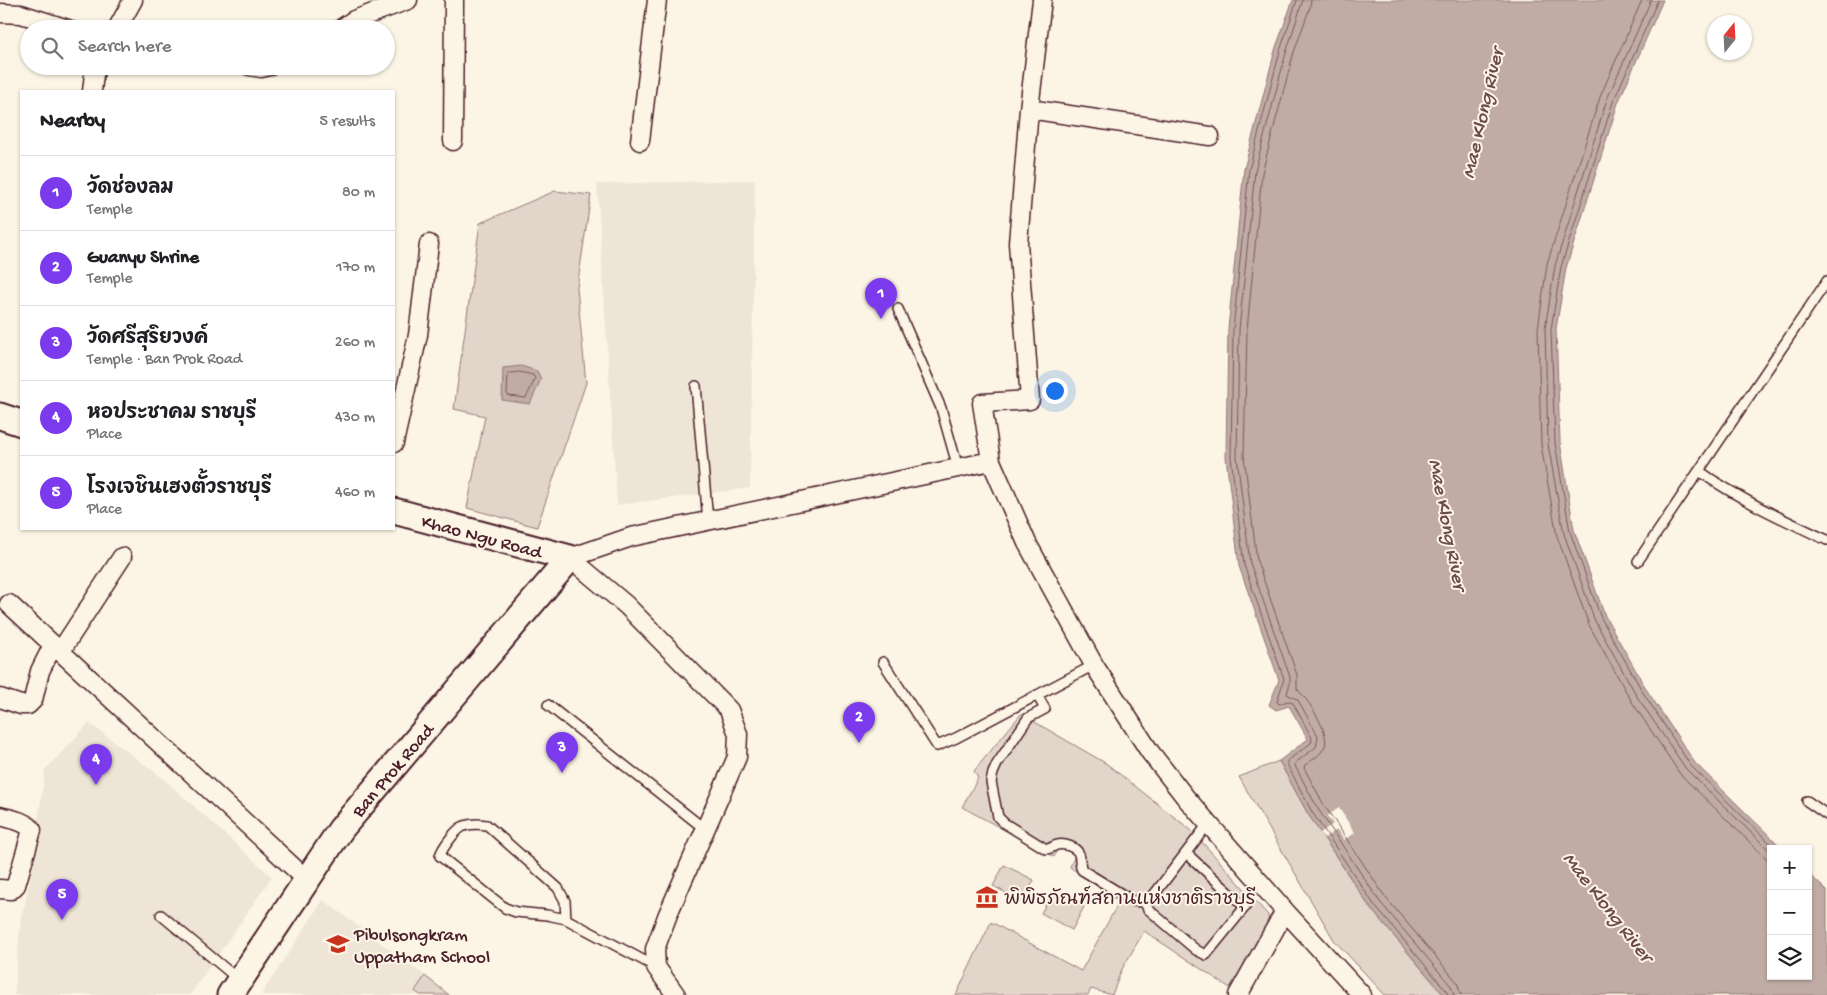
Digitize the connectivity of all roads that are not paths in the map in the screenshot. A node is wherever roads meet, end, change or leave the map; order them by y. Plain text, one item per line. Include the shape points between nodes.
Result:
1 (133, 0) edge
2 (408, 0) edge
3 (454, 0) edge
4 (657, 0) edge
5 (1042, 0) edge
6 (0, 13) edge
7 (40, 20) edge
8 (122, 20) edge
9 (354, 20) edge
10 (94, 75) edge
11 (92, 90) edge
12 (1029, 109) junction
13 (1210, 136) dead end
14 (453, 141) dead end
15 (640, 141) dead end
16 (429, 244) dead end
17 (1827, 281) edge
18 (898, 309) dead end
19 (696, 386) dead end
20 (0, 416) edge
21 (20, 423) edge
22 (395, 438) edge
23 (991, 461) junction
24 (958, 468) junction
25 (1698, 471) junction
26 (395, 512) edge
27 (708, 520) junction
28 (1827, 540) edge
29 (122, 557) dead end
30 (570, 558) junction
31 (1638, 561) dead end
32 (9, 604) dead end
33 (56, 649) junction
34 (883, 662) dead end
35 (1094, 665) junction
36 (1037, 695) junction
37 (0, 698) edge
38 (548, 705) dead end
39 (1808, 801) dead end
40 (1827, 815) edge
41 (0, 816) edge
42 (1208, 824) junction
43 (706, 830) junction
44 (1186, 853) junction
45 (306, 878) junction
46 (0, 889) edge
47 (1144, 901) junction
48 (1285, 911) junction
49 (161, 915) dead end
50 (566, 919) junction
51 (656, 967) junction
52 (234, 988) edge
53 (676, 995) edge
54 (1238, 995) edge
55 (1362, 995) edge

1 - 8 street
2 - 9 street
3 - 14 street
4 - 15 street
5 - 12 street
6 - 7 street via 21,14
10 - 11 street
12 - 13 street
12 - 23 street via 1018,243 1030,400 982,403
16 - 22 street via 418,335
17 - 25 lane
18 - 24 lane via 941,408
19 - 27 lane
20 - 21 street
23 - 24 street
23 - 35 street via 1027,543
24 - 27 street
25 - 28 lane via 1726,490
25 - 31 lane
26 - 30 street, Khao Ngu Road
27 - 30 street via 631,537
29 - 33 street
30 - 43 street via 626,605 729,710 738,734 737,757
30 - 45 street, Ban Prok Road via 341,829
32 - 33 street
33 - 37 street via 40,671 33,700 28,705
33 - 45 street
34 - 36 lane via 937,746
35 - 36 lane
35 - 42 street via 1150,752
36 - 47 lane via 1045,709 1028,718 992,773 998,817 1046,849 1059,844 1073,848 1079,855 1082,870 1133,900
38 - 43 lane
39 - 40 lane
41 - 46 street via 25,824 32,830 16,885 11,890
42 - 44 lane
42 - 48 street
43 - 51 street via 655,949
44 - 47 lane via 1153,896
44 - 47 lane via 1245,907 1206,955 1148,909
45 - 52 street, Ban Prok Road
48 - 54 street
48 - 55 street
49 - 52 lane
50 - 50 lane via 558,888 487,825 462,827 442,849 440,856 505,908
50 - 51 lane
51 - 53 street

